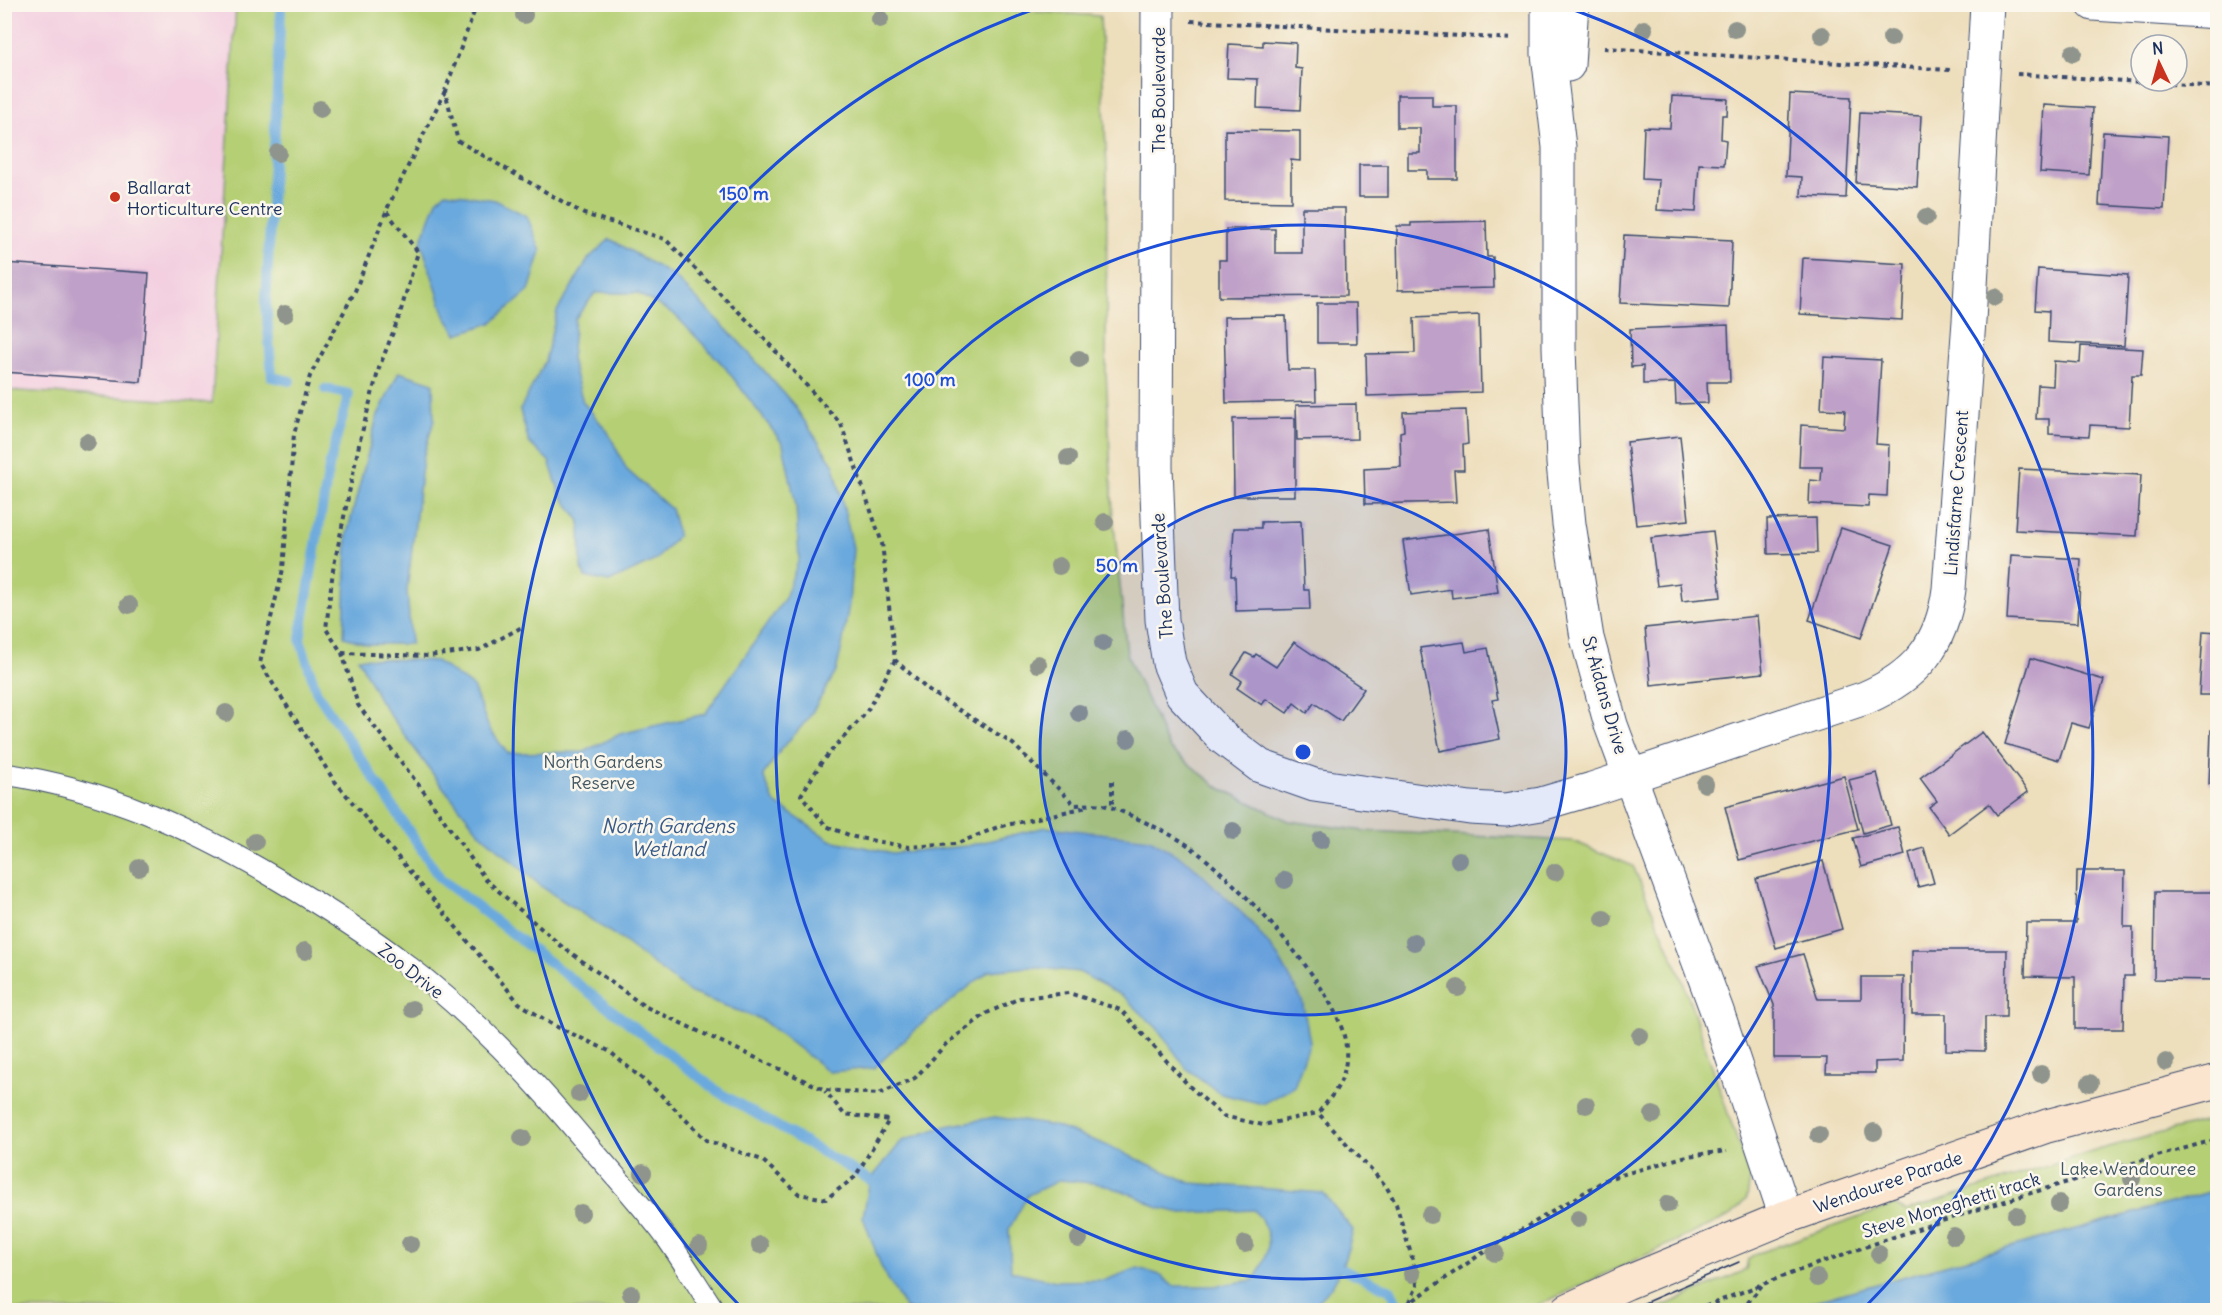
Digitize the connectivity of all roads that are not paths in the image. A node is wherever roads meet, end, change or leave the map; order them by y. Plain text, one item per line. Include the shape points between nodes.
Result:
1 (1548, 4) edge
2 (1572, 4) edge
3 (1987, 4) edge
4 (2093, 4) edge
5 (1157, 12) edge
6 (2217, 12) edge
7 (1559, 147) junction
8 (4, 774) edge
9 (1630, 775) junction
10 (2217, 1081) edge
11 (1786, 1217) junction
12 (714, 1311) edge
13 (1568, 1311) edge

1 - 7 street, St Aidans Drive via 1548,54
2 - 7 street, St Aidans Drive
3 - 9 street, Lindisfarne Crescent via 1949,589 1939,633 1913,668 1884,690
4 - 6 street
5 - 9 street, The Boulevarde via 1157,479 1162,620 1169,663 1182,694 1241,753 1260,766 1314,786 1506,810 1540,804
7 - 9 street, St Aidans Drive via 1560,398 1569,524 1587,638
8 - 12 lane, Zoo Drive via 80,789 174,824 244,859 407,965 479,1026 539,1087 666,1238
9 - 11 street, St Aidans Drive via 1717,1011
10 - 11 street, Wendouree Parade via 2046,1126
11 - 13 street, Wendouree Parade

